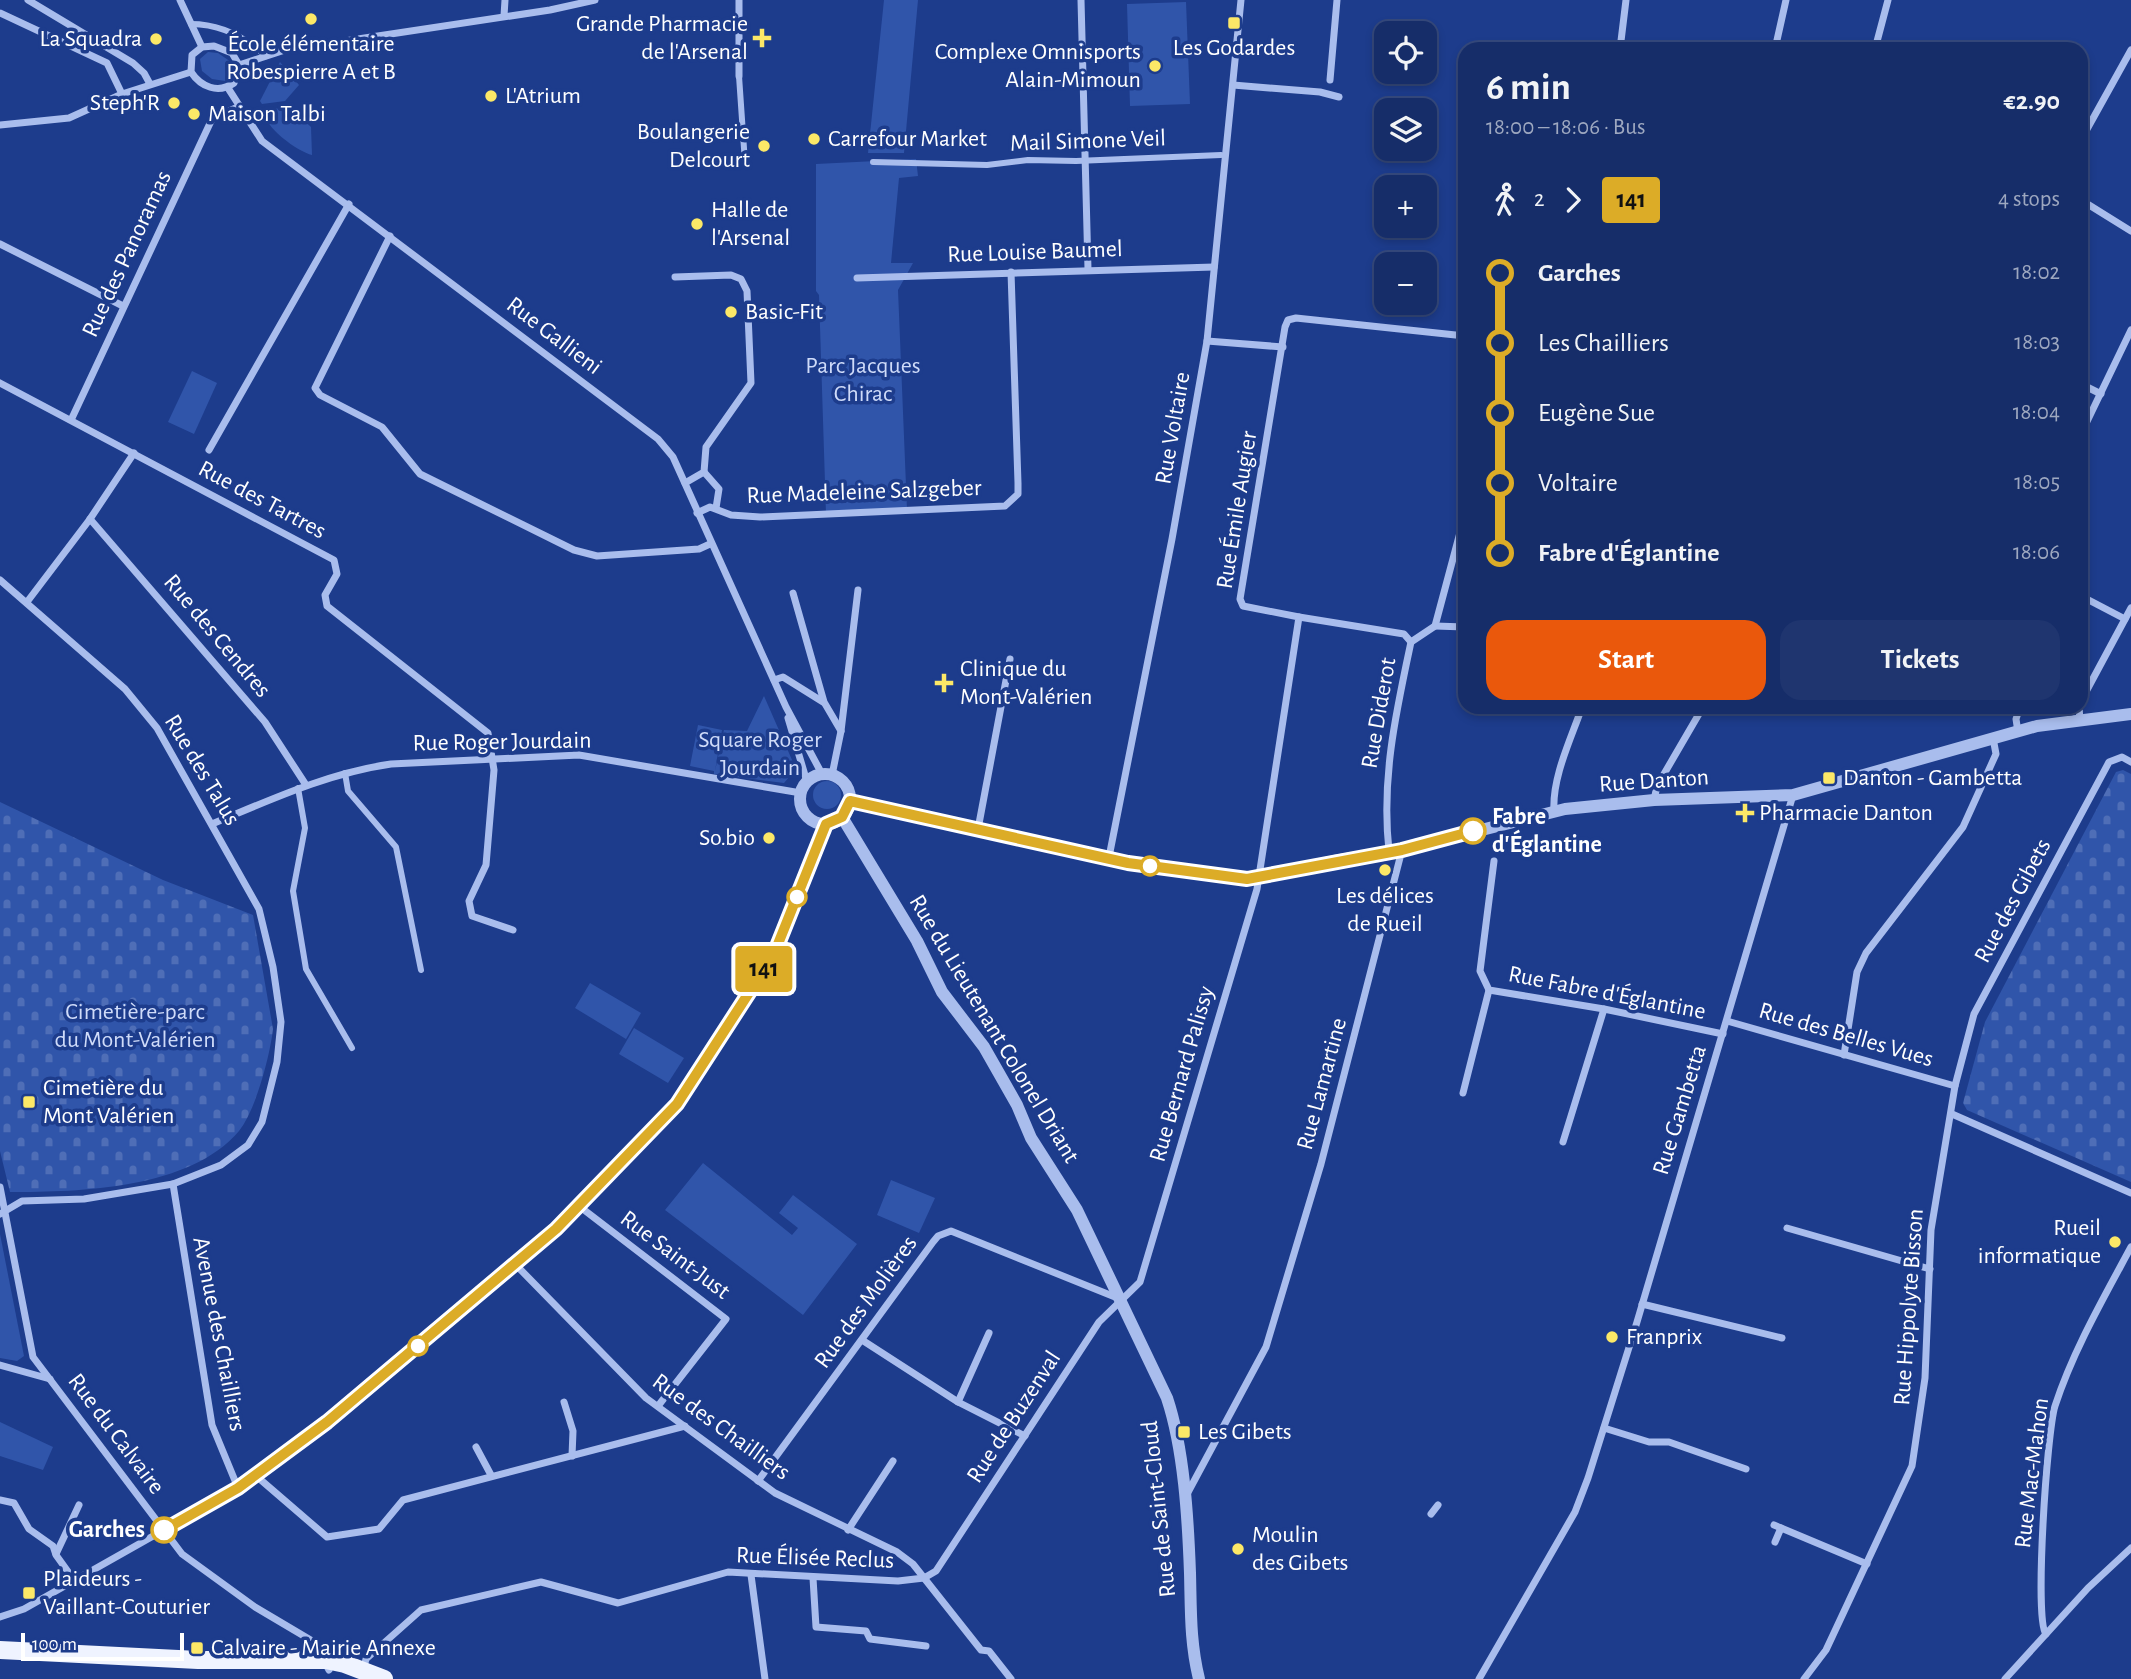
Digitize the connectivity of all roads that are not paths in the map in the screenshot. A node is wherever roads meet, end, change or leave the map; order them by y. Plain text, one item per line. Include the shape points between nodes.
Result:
1 (28, 0) edge
2 (180, 0) edge
3 (505, 0) edge
4 (596, 0) edge
5 (738, 0) edge
6 (1081, 0) edge
7 (1241, 0) edge
8 (1337, 0) edge
9 (1626, 0) edge
10 (1786, 0) edge
11 (1888, 0) edge
12 (0, 13) edge
13 (504, 16) junction
14 (191, 24) junction
15 (1621, 42) edge
16 (1777, 42) edge
17 (1877, 42) edge
18 (202, 47) junction
19 (2131, 50) edge
20 (266, 56) junction
21 (239, 65) junction
22 (191, 72) junction
23 (739, 76) joint
24 (1329, 80) dead end
25 (150, 84) junction
26 (1233, 85) junction
27 (228, 88) junction
28 (122, 94) junction
29 (1339, 97) dead end
30 (240, 106) junction
31 (0, 125) edge
32 (2088, 127) edge
33 (1221, 155) dead end
34 (1086, 161) junction
35 (873, 162) dead end
36 (745, 163) dead end
37 (349, 204) junction
38 (2088, 204) edge
39 (2131, 231) edge
40 (390, 236) junction
41 (0, 244) edge
42 (1214, 268) junction
43 (1088, 269) junction
44 (1011, 272) junction
45 (675, 277) dead end
46 (857, 278) dead end
47 (123, 306) junction
48 (2131, 330) edge
49 (1458, 335) edge
50 (1208, 341) junction
51 (1283, 346) junction
52 (0, 383) edge
53 (2088, 388) edge
54 (2101, 394) junction
55 (72, 418) junction
56 (2088, 420) edge
57 (209, 450) dead end
58 (134, 453) junction
59 (704, 472) junction
60 (685, 483) junction
61 (716, 508) junction
62 (697, 513) junction
63 (90, 519) junction
64 (1458, 540) edge
65 (710, 544) junction
66 (0, 580) edge
67 (858, 590) dead end
68 (793, 593) dead end
69 (2088, 600) edge
70 (27, 602) junction
71 (2131, 608) edge
72 (1299, 617) junction
73 (2125, 619) junction
74 (1435, 626) junction
75 (1458, 627) edge
76 (1411, 642) junction
77 (1010, 659) dead end
78 (774, 680) junction
79 (2088, 688) edge
80 (824, 702) junction
81 (786, 707) junction
82 (2088, 713) edge
83 (1580, 714) edge
84 (1699, 714) edge
85 (2018, 714) edge
86 (2076, 714) edge
87 (2131, 714) edge
88 (841, 731) junction
89 (2018, 732) junction
90 (1993, 738) junction
91 (491, 760) junction
92 (2131, 762) edge
93 (345, 773) junction
94 (827, 775) junction
95 (306, 785) junction
96 (298, 788) junction
97 (804, 788) junction
98 (1793, 795) junction
99 (1654, 800) junction
100 (850, 801) junction
101 (1554, 811) junction
102 (842, 817) junction
103 (212, 824) junction
104 (826, 824) junction
105 (978, 829) junction
106 (1396, 850) junction
107 (1109, 857) junction
108 (1494, 861) dead end
109 (1259, 878) junction
110 (513, 930) dead end
111 (421, 970) dead end
112 (1489, 990) junction
113 (1604, 1009) junction
114 (1727, 1021) junction
115 (1723, 1034) junction
116 (352, 1048) dead end
117 (1844, 1055) junction
118 (1955, 1086) junction
119 (1464, 1093) dead end
120 (1952, 1114) junction
121 (1563, 1142) dead end
122 (173, 1184) junction
123 (0, 1187) edge
124 (2131, 1193) edge
125 (579, 1206) junction
126 (2, 1211) edge
127 (1787, 1228) dead end
128 (2131, 1247) edge
129 (515, 1264) junction
130 (1103, 1265) joint
131 (1930, 1269) junction
132 (1141, 1279) joint
133 (1120, 1300) junction
134 (1642, 1304) junction
135 (989, 1333) dead end
136 (1782, 1338) dead end
137 (862, 1340) junction
138 (33, 1357) junction
139 (0, 1365) edge
140 (26, 1370) junction
141 (51, 1379) junction
142 (564, 1402) dead end
143 (958, 1402) junction
144 (658, 1406) junction
145 (685, 1426) junction
146 (1603, 1432) junction
147 (1025, 1436) junction
148 (476, 1447) dead end
149 (572, 1456) junction
150 (893, 1461) dead end
151 (1202, 1465) junction
152 (1180, 1468) junction
153 (1746, 1469) dead end
154 (256, 1475) junction
155 (491, 1475) junction
156 (758, 1481) junction
157 (238, 1488) junction
158 (0, 1500) edge
159 (1183, 1500) junction
160 (79, 1505) dead end
161 (1438, 1505) dead end
162 (1431, 1514) dead end
163 (163, 1530) junction
164 (848, 1530) junction
165 (1775, 1542) dead end
166 (2131, 1548) edge
167 (56, 1555) junction
168 (1867, 1564) junction
169 (751, 1575) junction
170 (813, 1578) junction
171 (924, 1578) junction
172 (74, 1580) junction
173 (0, 1617) edge
174 (2046, 1634) junction
175 (926, 1646) dead end
176 (0, 1650) edge
177 (328, 1665) junction
178 (366, 1675) edge
179 (384, 1679) edge
180 (765, 1679) edge
181 (1011, 1679) edge
182 (1199, 1679) edge
183 (1479, 1679) edge
184 (1804, 1679) edge
185 (2005, 1679) edge

1 - 25 street via 133,63
2 - 14 street
3 - 13 street
4 - 13 street
5 - 23 street
6 - 34 street
7 - 26 street, Rue Voltaire
8 - 24 street
9 - 15 street
10 - 16 street
11 - 17 street
12 - 28 street via 107,63
13 - 20 street
14 - 18 street
14 - 20 street via 213,24
18 - 21 street via 222,48 232,53
18 - 22 street via 192,55
19 - 32 street
20 - 21 street
21 - 27 street
22 - 25 street
22 - 27 street via 208,86
23 - 36 street
25 - 28 street
26 - 29 street
26 - 42 street, Rue Voltaire
27 - 30 street, Rue Gallieni
28 - 31 street via 69,118
30 - 37 street, Rue Gallieni via 262,141
30 - 47 street, Rue des Panoramas via 212,119
33 - 34 street, Mail Simone Veil
34 - 35 street, Mail Simone Veil via 987,165
34 - 43 street
37 - 40 street, Rue Gallieni
37 - 57 street
38 - 39 street
40 - 60 street, Rue Gallieni via 658,439
40 - 65 street via 315,388 320,395 382,427 420,474 574,550 597,556 699,549
41 - 47 street
42 - 43 street, Rue Louise Baumel
42 - 50 street, Rue Voltaire
43 - 44 street, Rue Louise Baumel
44 - 46 street, Rue Louise Baumel
44 - 61 street, Rue Madeleine Salzgeber via 1018,494 1005,506 760,517 731,515
45 - 59 street via 731,275 741,279 747,291 751,383 706,447
47 - 55 street, Rue des Panoramas
48 - 54 street
49 - 51 street, Rue Émile Augier via 1296,318 1288,320
50 - 51 street
50 - 107 street, Rue Voltaire
51 - 72 street, Rue Émile Augier via 1240,599 1243,606
52 - 55 street, Rue des Tartres
53 - 54 street
54 - 56 street
55 - 58 street, Rue des Tartres
58 - 63 street
58 - 91 street, Rue des Tartres via 334,560 337,574 325,595 327,606 488,733
59 - 60 street
59 - 61 street via 719,489
60 - 62 street, Rue Gallieni
61 - 62 street, Rue Madeleine Salzgeber
62 - 65 street, Rue Gallieni
63 - 70 street
63 - 95 street, Rue des Cendres via 265,722
64 - 74 street
65 - 78 street, Rue Gallieni
66 - 70 street, Rue des Talus
67 - 88 street
68 - 80 street
69 - 73 street
70 - 103 street, Rue des Talus via 125,689 158,728
71 - 73 street
72 - 76 street via 1404,634
72 - 109 street
73 - 79 street
74 - 75 street
74 - 76 street, Rue Diderot
76 - 106 street, Rue Diderot via 1385,794
77 - 105 street
78 - 80 street via 783,677
78 - 81 street, Rue Gallieni
80 - 88 street
81 - 94 street, Rue Gallieni
81 - 97 street, Rue Gallieni
82 - 87 street, Rue Danton
83 - 101 street via 1553,800
84 - 99 street via 1657,786
85 - 89 street
86 - 89 street, Rue Danton
88 - 94 street
89 - 90 street, Rue Danton
90 - 98 street, Rue Danton
90 - 117 street via 1996,754 1963,827 1866,953 1857,972
91 - 93 street, Rue Roger Jourdain via 391,764
91 - 97 street, Rue Roger Jourdain via 579,755
91 - 110 street via 486,865 469,901 472,916
92 - 118 street, Rue des Gibets via 2122,757 2109,762 1974,1014
93 - 95 street, Rue Roger Jourdain
93 - 111 street via 348,791 396,847
94 - 97 street
94 - 100 street via 846,785
95 - 96 street, Rue Roger Jourdain
96 - 103 street, Rue Roger Jourdain
96 - 116 street via 305,828 293,891 306,968
97 - 104 street via 801,804 806,815
98 - 99 street, Rue Danton
98 - 114 street, Rue Gambetta
99 - 101 street, Rue Danton
100 - 102 street
100 - 105 street, Rue Danton
101 - 106 street, Rue Danton
102 - 104 street
102 - 130 street, Rue du Lieutenant Colonel Driant via 919,944 942,992 984,1047 1036,1147 1077,1210
103 - 122 street, Rue des Talus via 259,909 281,1022 273,1081 262,1122 248,1145 221,1164
104 - 125 street via 774,954 684,1094
105 - 107 street, Rue Danton
106 - 109 street, Rue Danton
106 - 151 street, Rue Lamartine via 1321,1164 1273,1326 1256,1369
107 - 109 street, Rue Danton via 1176,870
108 - 112 street, Rue Fabre d'Églantine via 1480,971
109 - 132 street, Rue Bernard Palissy
112 - 113 street, Rue Fabre d'Églantine
112 - 119 street
113 - 115 street, Rue Fabre d'Églantine
113 - 121 street
114 - 115 street, Rue Gambetta
114 - 117 street, Rue des Belles Vues
115 - 134 street, Rue Gambetta
117 - 118 street, Rue des Belles Vues
118 - 120 street, Rue Hippolyte Bisson
120 - 124 street
120 - 131 street, Rue Hippolyte Bisson via 1935,1206
122 - 126 street, Rue des Talus via 84,1199 22,1201
122 - 157 street, Avenue des Chailliers via 212,1425
123 - 126 street, Rue du Calvaire
125 - 129 street
125 - 144 street, Rue Saint-Just via 726,1319
126 - 138 street, Rue du Calvaire
127 - 131 street
128 - 174 street, Rue Mac-Mahon via 2070,1364 2054,1410 2039,1583 2041,1626
129 - 144 street, Rue des Chailliers
129 - 154 street via 327,1422
130 - 133 street, Rue de Saint-Cloud
131 - 168 street, Rue Hippolyte Bisson via 1917,1440 1908,1476
132 - 133 street, Rue de Buzenval
133 - 137 street, Rue des Molières via 951,1231 933,1242
133 - 147 street, Rue de Buzenval via 1099,1322
133 - 152 street, Rue de Saint-Cloud via 1167,1398
134 - 136 street
134 - 146 street, Rue Gambetta
135 - 143 street
137 - 143 street
137 - 156 street, Rue des Molières
138 - 140 street
138 - 141 street, Rue du Calvaire
139 - 140 street
140 - 141 street
141 - 163 street, Rue du Calvaire
142 - 149 street via 573,1431
143 - 147 street
144 - 145 street, Rue des Chailliers
145 - 149 street
145 - 156 street, Rue des Chailliers
146 - 153 street via 1669,1442
146 - 183 street, Rue Gambetta via 1575,1512
147 - 171 street, Rue de Buzenval via 936,1571
148 - 155 street
149 - 155 street
150 - 164 street
151 - 152 street via 1189,1471
151 - 159 street, Rue Lamartine
152 - 159 street, Rue de Saint-Cloud
154 - 155 street via 327,1537 379,1529 403,1500
154 - 157 street
156 - 164 street, Rue des Chailliers
157 - 163 street
158 - 167 street via 14,1503 29,1530 53,1546
159 - 182 street, Rue de Saint-Cloud via 1191,1648
160 - 167 street
161 - 162 street
163 - 172 street
163 - 177 street, Rue du Calvaire via 182,1554 213,1578 313,1642
164 - 171 street, Rue des Chailliers via 897,1552
165 - 168 street via 1777,1526
166 - 174 street
167 - 172 street
168 - 184 street, Rue Hippolyte Bisson via 1826,1650
169 - 170 street, Rue Élisée Reclus
169 - 178 street, Rue Élisée Reclus via 721,1573 618,1603 541,1582 421,1610 366,1659
169 - 180 street
170 - 171 street, Rue Élisée Reclus
170 - 175 street via 816,1627 866,1631 870,1639
171 - 181 street, Rue des Chailliers via 981,1650 989,1651
172 - 173 street via 24,1609
174 - 185 street
176 - 177 main road
177 - 178 main road
178 - 179 main road

